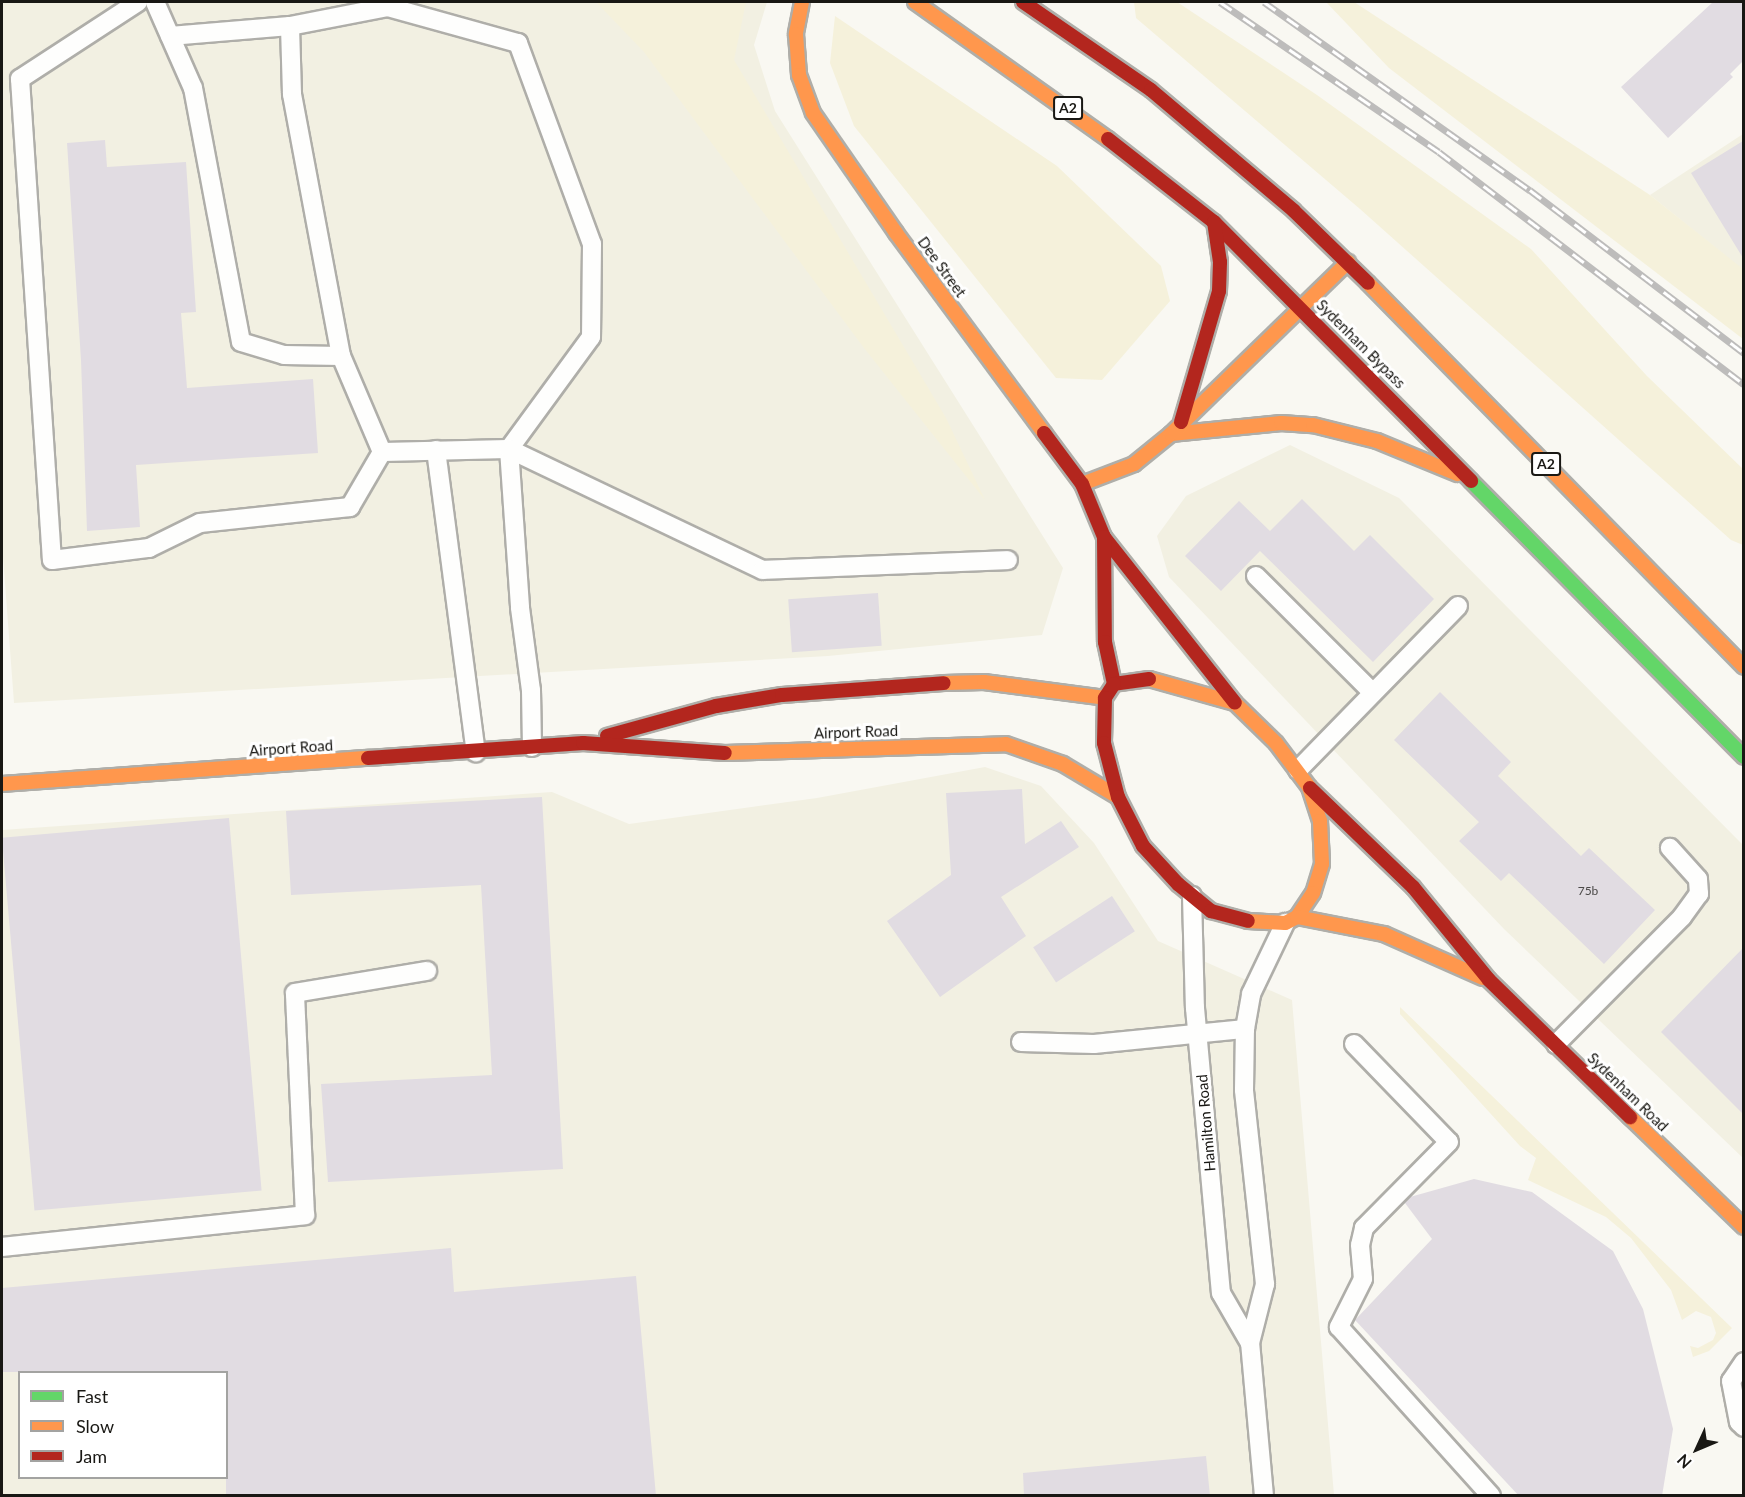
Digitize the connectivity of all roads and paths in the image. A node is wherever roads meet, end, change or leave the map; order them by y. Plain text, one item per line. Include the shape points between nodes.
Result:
1 (138, 2) edge
2 (155, 2) edge
3 (416, 2) edge
4 (802, 2) edge
5 (915, 2) edge
6 (1023, 2) edge
7 (430, 19) junction
8 (290, 26) junction
9 (170, 36) junction
10 (1214, 222) junction
11 (1348, 262) junction
12 (1302, 308) junction
13 (341, 356) junction
14 (1175, 429) junction
15 (509, 449) junction
16 (436, 450) junction
17 (382, 452) junction
18 (1472, 480) junction
19 (1082, 484) junction
20 (1104, 537) junction
21 (1008, 560) dead end
22 (1256, 576) dead end
23 (1458, 606) dead end
24 (1740, 657) edge
25 (1114, 684) junction
26 (1373, 693) junction
27 (1105, 698) junction
28 (1235, 703) junction
29 (583, 743) junction
30 (532, 747) junction
31 (476, 752) junction
32 (1743, 757) edge
33 (1298, 770) junction
34 (2, 784) edge
35 (1309, 787) junction
36 (1118, 797) junction
37 (1670, 848) dead end
38 (1192, 896) junction
39 (1291, 920) junction
40 (427, 971) dead end
41 (1488, 980) junction
42 (1245, 1029) junction
43 (1197, 1031) junction
44 (1021, 1042) dead end
45 (1354, 1044) dead end
46 (1556, 1044) junction
47 (1743, 1227) edge
48 (2, 1247) edge
49 (1250, 1343) junction
50 (1743, 1362) edge
51 (1743, 1426) edge
52 (1264, 1496) edge
53 (1491, 1496) edge

1 - 17 lane via 20,79 52,560 149,548 200,523 350,507
2 - 9 lane
3 - 7 lane
4 - 19 main road, Dee Street via 796,34 798,75 813,113 896,233
5 - 10 main road, Sydenham Bypass / A2 via 1061,103
6 - 11 main road, A2 via 1151,90 1200,129
7 - 8 lane via 388,7
7 - 15 lane via 518,43 592,244 591,337
8 - 9 lane
8 - 13 lane via 292,94
9 - 13 lane via 193,88 241,342 284,355
10 - 12 main road, Sydenham Bypass / A2
10 - 14 main road via 1220,262 1219,291
11 - 12 main road
11 - 24 main road, A2
12 - 14 main road
12 - 18 main road, Sydenham Bypass / A2
13 - 17 lane
14 - 18 main road via 1313,425 1377,441
14 - 19 main road via 1134,464
15 - 16 lane
15 - 21 lane via 763,570
15 - 30 lane via 520,608 531,690
16 - 17 lane
16 - 31 lane
18 - 32 main road, Sydenham Bypass / A2
19 - 20 main road, Dee Street
20 - 25 main road, Dee Street via 1105,642
20 - 28 main road, Dee Street
22 - 26 lane
23 - 26 lane
25 - 27 main road
25 - 28 main road via 1149,680 1172,683
26 - 33 lane
27 - 29 main road, Airport Road via 984,682 793,694 716,706
27 - 36 main road, Sydenham Road via 1104,743
28 - 33 main road, Dee Street
29 - 30 main road, Airport Road
29 - 36 main road, Airport Road via 722,753 1006,744 1063,764
30 - 31 main road, Airport Road
31 - 34 main road, Airport Road
33 - 35 main road, Dee Street
35 - 39 main road via 1320,820 1322,864 1313,893
35 - 41 main road, Sydenham Road via 1413,887
36 - 38 main road, Sydenham Road via 1143,846
37 - 46 lane via 1698,879 1699,894 1682,917
38 - 39 main road, Sydenham Road via 1211,911 1256,923
38 - 43 lane, Hamilton Road
39 - 41 main road, Sydenham Road via 1384,934
39 - 42 lane, Hamilton Road via 1251,994
40 - 48 lane via 295,993 305,1215
41 - 46 main road, Sydenham Road
42 - 43 lane
42 - 49 lane, Hamilton Road via 1244,1090 1265,1284
43 - 44 lane via 1094,1044
43 - 49 lane, Hamilton Road via 1221,1293
45 - 53 lane via 1449,1142 1364,1228 1360,1245 1363,1279 1339,1327
46 - 47 main road, Sydenham Road
49 - 52 lane, Hamilton Road
50 - 51 lane via 1731,1381 1738,1422

